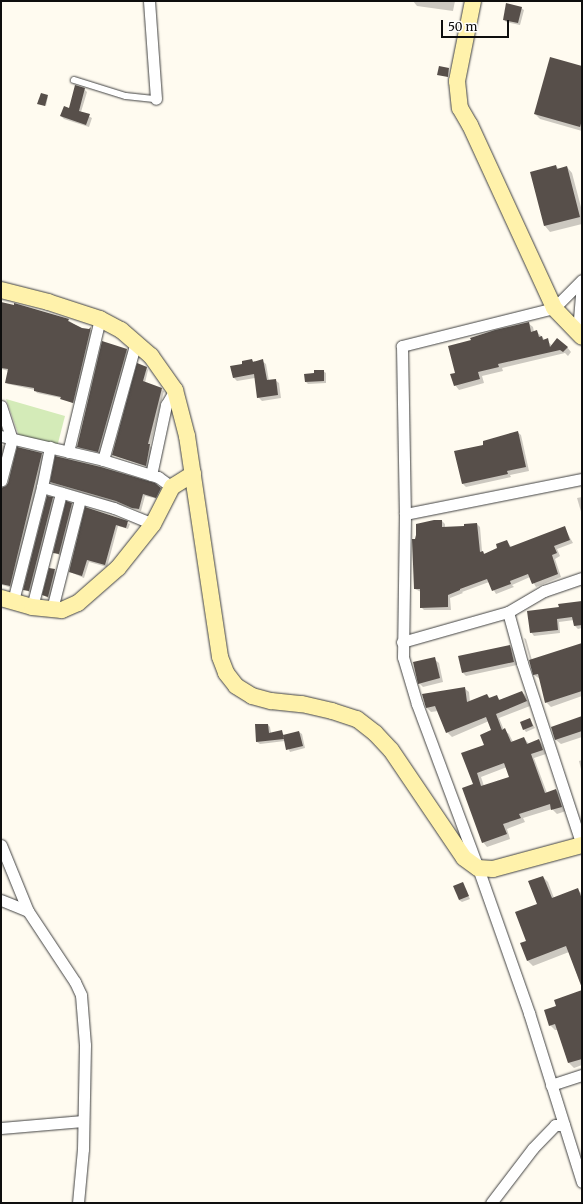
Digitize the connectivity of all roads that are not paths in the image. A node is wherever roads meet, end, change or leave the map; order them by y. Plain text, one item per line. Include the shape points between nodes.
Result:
1 (149, 1) edge
2 (473, 1) edge
3 (74, 80) dead end
4 (156, 99) joint
5 (582, 280) edge
6 (582, 284) edge
7 (1, 290) edge
8 (554, 308) junction
9 (100, 319) junction
10 (580, 334) edge
11 (136, 342) junction
12 (175, 390) junction
13 (1, 406) edge
14 (1, 436) edge
15 (12, 439) junction
16 (50, 447) junction
17 (68, 452) junction
18 (103, 460) junction
19 (193, 474) junction
20 (151, 475) junction
21 (582, 479) edge
22 (1, 481) edge
23 (172, 487) junction
24 (42, 488) junction
25 (61, 493) junction
26 (80, 500) junction
27 (405, 514) junction
28 (153, 524) junction
29 (582, 578) edge
30 (7, 600) edge
31 (32, 607) junction
32 (52, 609) junction
33 (508, 612) junction
34 (402, 642) junction
35 (1, 845) edge
36 (582, 845) edge
37 (478, 868) junction
38 (1, 900) edge
39 (28, 911) junction
40 (582, 1075) edge
41 (552, 1085) junction
42 (83, 1121) junction
43 (564, 1125) junction
44 (1, 1128) edge
45 (582, 1182) edge
46 (78, 1203) edge
47 (491, 1203) edge

1 - 4 street
2 - 8 main road via 457,81 460,108
3 - 4 lane via 126,96
5 - 8 street
6 - 10 street
7 - 9 main road
8 - 10 main road
8 - 27 street via 402,346
9 - 11 main road via 121,330
9 - 17 street
11 - 12 main road via 151,356
11 - 18 street
12 - 19 main road via 187,436
12 - 20 street via 166,405
13 - 15 street
14 - 15 street
15 - 16 street
15 - 22 street
16 - 17 street
16 - 24 street
17 - 18 street
18 - 20 street
19 - 23 main road
19 - 37 main road via 220,657 226,674 236,686 252,696 332,710 357,719 391,750 464,858
20 - 23 street
21 - 27 street
23 - 28 main road
24 - 25 street
24 - 30 street
25 - 26 street
25 - 31 street
26 - 28 street via 114,508
26 - 32 street
27 - 34 street
28 - 32 main road via 118,568 78,603 62,610
29 - 33 street via 544,591
30 - 31 main road
31 - 32 main road
33 - 34 street
33 - 36 street via 522,663
34 - 37 street via 403,658 417,704
35 - 39 street
36 - 37 main road via 493,869
37 - 41 street
38 - 39 street
39 - 42 street via 75,982 81,996 85,1045
40 - 41 street
41 - 43 street
42 - 44 street
42 - 46 street
43 - 45 street
43 - 47 street via 555,1126 533,1148

